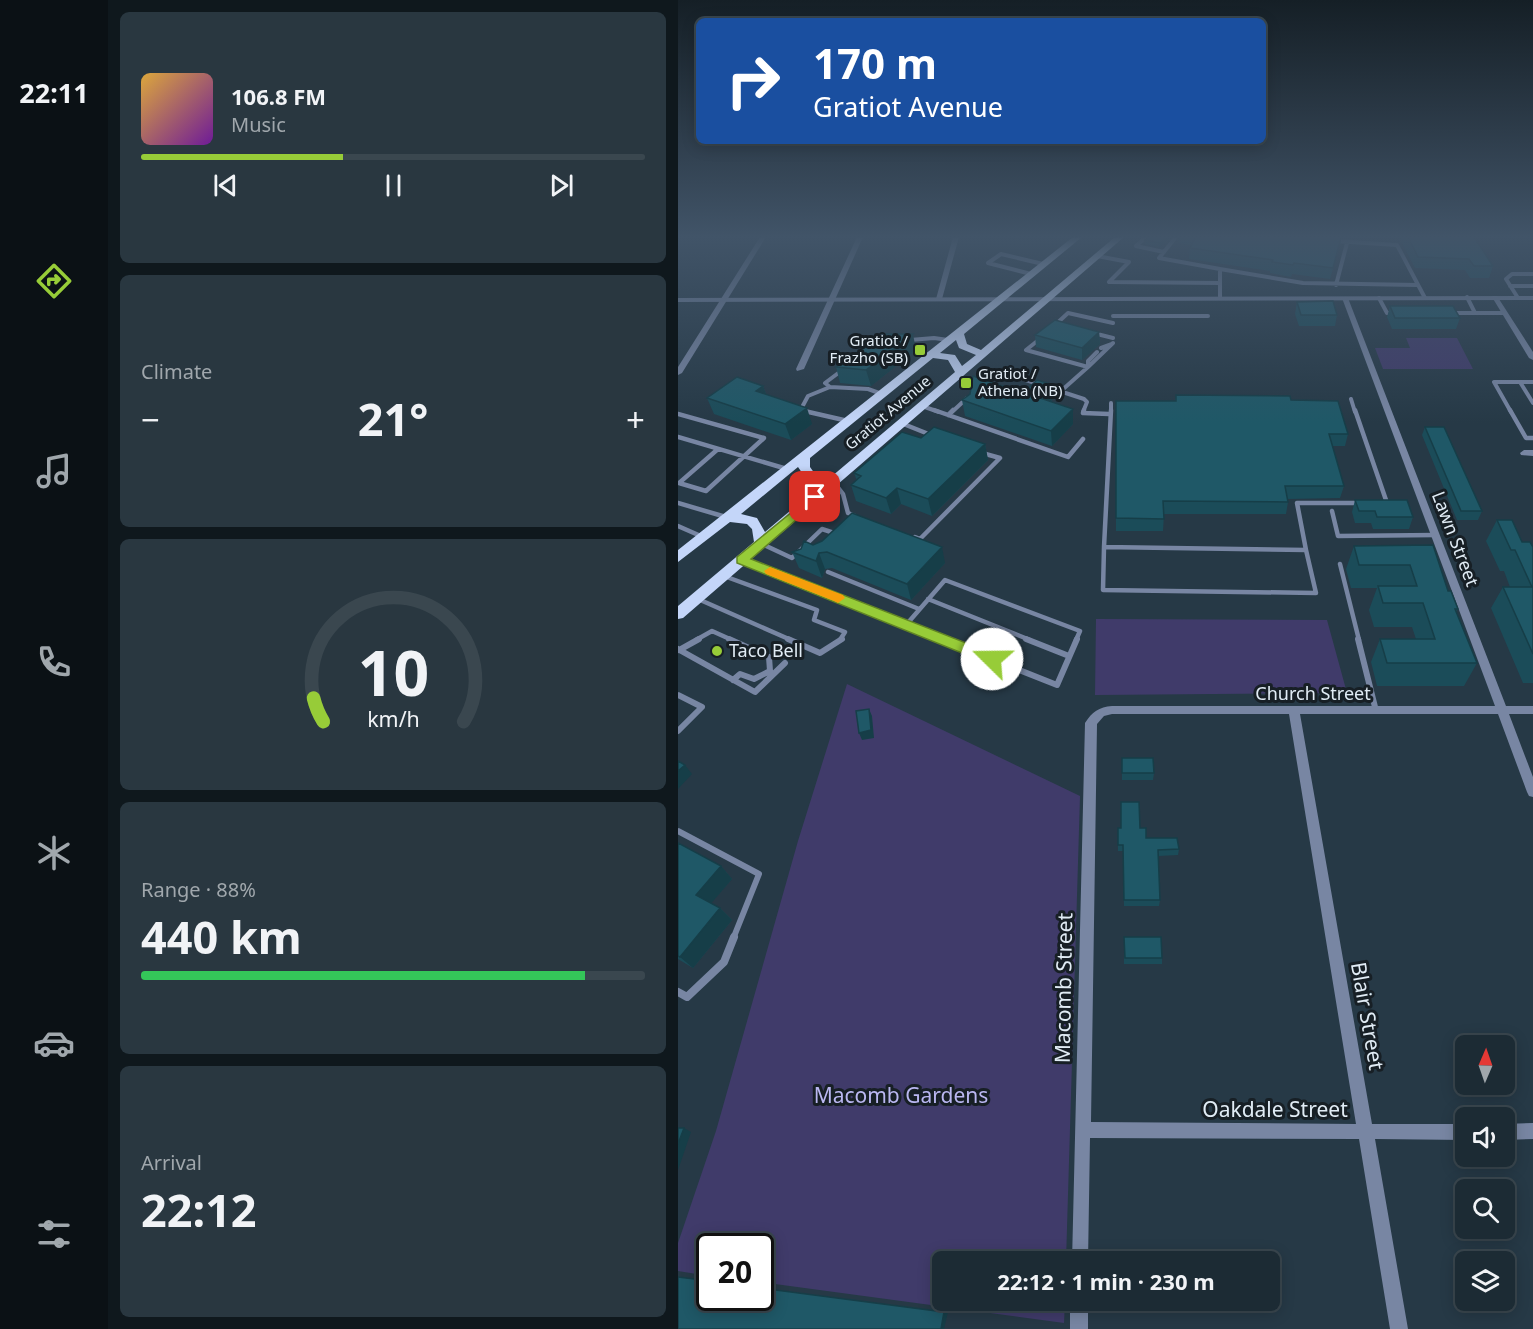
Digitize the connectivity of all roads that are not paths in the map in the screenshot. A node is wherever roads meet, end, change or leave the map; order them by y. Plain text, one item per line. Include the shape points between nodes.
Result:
1 (999, 299) edge
2 (1000, 299) edge
3 (1046, 299) edge
4 (1345, 299) edge
5 (1380, 299) edge
6 (1468, 299) edge
7 (1496, 299) edge
8 (678, 300) edge
9 (723, 300) junction
10 (832, 300) junction
11 (939, 300) joint
12 (1398, 313) edge
13 (1442, 313) edge
14 (1475, 313) junction
15 (1504, 313) junction
16 (1113, 316) dead end
17 (1208, 316) dead end
18 (1113, 323) dead end
19 (1056, 324) junction
20 (1068, 327) edge
21 (958, 332) junction
22 (1090, 332) edge
23 (906, 340) edge
24 (948, 340) junction
25 (1113, 341) junction
26 (983, 354) junction
27 (930, 355) junction
28 (1533, 358) edge
29 (1088, 368) junction
30 (800, 369) dead end
31 (842, 371) edge
32 (998, 371) dead end
33 (678, 373) edge
34 (961, 373) junction
35 (1520, 382) junction
36 (1533, 382) edge
37 (1035, 383) junction
38 (830, 387) junction
39 (1027, 391) edge
40 (1061, 391) junction
41 (882, 394) junction
42 (971, 395) edge
43 (1351, 399) dead end
44 (1111, 403) dead end
45 (1533, 403) edge
46 (922, 406) junction
47 (1074, 411) edge
48 (1083, 413) junction
49 (678, 414) edge
50 (1109, 414) junction
51 (948, 415) junction
52 (848, 421) junction
53 (901, 423) junction
54 (934, 436) edge
55 (678, 437) edge
56 (1533, 438) edge
57 (1083, 439) dead end
58 (718, 448) junction
59 (981, 452) edge
60 (744, 456) junction
61 (804, 456) junction
62 (787, 469) junction
63 (833, 482) junction
64 (678, 503) edge
65 (1365, 503) edge
66 (1376, 503) edge
67 (1332, 511) dead end
68 (859, 517) edge
69 (728, 518) junction
70 (678, 526) edge
71 (912, 536) edge
72 (1436, 536) junction
73 (703, 537) junction
74 (761, 543) junction
75 (834, 543) edge
76 (1104, 548) junction
77 (1306, 550) junction
78 (680, 552) edge
79 (792, 558) junction
80 (742, 560) junction
81 (799, 560) edge
82 (1340, 564) dead end
83 (828, 572) dead end
84 (723, 576) junction
85 (697, 598) junction
86 (928, 599) junction
87 (919, 609) junction
88 (678, 614) edge
89 (906, 625) junction
90 (679, 650) edge
91 (1069, 656) junction
92 (785, 663) dead end
93 (733, 680) junction
94 (678, 695) edge
95 (1533, 710) edge
96 (1294, 711) junction
97 (1376, 711) junction
98 (1503, 711) junction
99 (1095, 716) joint
100 (678, 731) edge
101 (1533, 792) edge
102 (678, 831) edge
103 (678, 992) edge
104 (1084, 1130) junction
105 (1366, 1131) junction
106 (1533, 1131) edge
107 (1455, 1132) edge
108 (1515, 1132) edge
109 (1080, 1251) edge
110 (1079, 1311) edge
111 (1078, 1329) edge
112 (1399, 1329) edge

1 - 11 street
2 - 21 main road, Gratiot Avenue
3 - 26 main road, Gratiot Avenue
4 - 72 street, Lawn Street
5 - 12 lane via 1387,313
6 - 14 lane
7 - 15 street
8 - 9 street
9 - 10 street
9 - 33 street
10 - 11 street
10 - 30 street
13 - 14 lane
14 - 15 lane
15 - 28 street
16 - 17 lane
18 - 19 lane via 1068,313
19 - 20 lane
19 - 29 lane via 1026,350
21 - 24 main road, Gratiot Avenue
21 - 26 main road via 963,346
22 - 25 lane
23 - 24 lane
24 - 27 main road, Gratiot Avenue
25 - 29 lane
25 - 29 lane via 1088,361
26 - 34 main road, Gratiot Avenue
27 - 34 main road via 951,357
27 - 41 main road, Gratiot Avenue
29 - 40 lane
31 - 38 lane via 825,383
32 - 37 lane
34 - 46 main road, Gratiot Avenue
35 - 36 lane
35 - 45 lane
35 - 56 lane via 1494,382 1526,438
37 - 39 lane
37 - 40 lane
38 - 41 lane via 868,389
38 - 52 lane via 808,396 800,411
40 - 48 lane via 1084,399 1087,402
41 - 52 main road, Gratiot Avenue
42 - 51 lane
43 - 66 lane via 1387,503
44 - 50 lane
46 - 51 lane
46 - 53 main road, Gratiot Avenue
47 - 48 lane
48 - 50 lane
49 - 60 lane via 764,438
50 - 76 lane
51 - 57 lane via 1068,457
52 - 61 main road, Gratiot Avenue
53 - 54 lane
53 - 63 main road, Gratiot Avenue
55 - 58 lane
58 - 60 lane
58 - 60 lane via 679,483 706,491
59 - 71 lane via 1000,458 920,539
60 - 62 lane
61 - 62 main road, Gratiot Avenue
61 - 63 main road via 804,466 812,477
62 - 69 main road, Gratiot Avenue
63 - 68 lane via 843,494 848,513
63 - 74 main road, Gratiot Avenue
64 - 69 lane
65 - 77 lane via 1297,503
67 - 72 lane via 1338,536
69 - 73 main road, Gratiot Avenue
69 - 74 main road via 755,523
70 - 73 lane
72 - 98 street, Lawn Street
73 - 78 main road, Gratiot Avenue
74 - 79 lane
74 - 80 main road, Gratiot Avenue
75 - 79 lane via 841,536 822,529
76 - 77 lane
76 - 77 lane via 1104,590 1316,593
79 - 81 lane
80 - 84 main road, Gratiot Avenue
80 - 89 lane
82 - 97 lane
83 - 87 lane
84 - 85 main road, Gratiot Avenue
84 - 85 lane via 817,610 814,620 845,632 842,639 820,653
85 - 88 main road, Gratiot Avenue
86 - 87 lane
86 - 91 lane
86 - 91 lane via 945,580 1080,631
87 - 89 lane
89 - 91 lane via 1057,685
90 - 93 lane
90 - 93 lane via 712,631 770,657 770,671 754,679 740,674
92 - 93 lane via 755,692
94 - 100 lane via 702,707
95 - 98 street, Church Street
96 - 97 street, Church Street
96 - 99 street, Church Street via 1102,710
96 - 105 street, Blair Street
97 - 98 street, Church Street
98 - 101 street, Lawn Street
99 - 104 street, Macomb Street via 1091,723
102 - 103 lane via 759,874 724,962 687,997
104 - 105 street, Oakdale Street
104 - 109 street, Macomb Street
105 - 107 street, Oakdale Street
105 - 112 street, Blair Street
106 - 108 street
110 - 111 street

